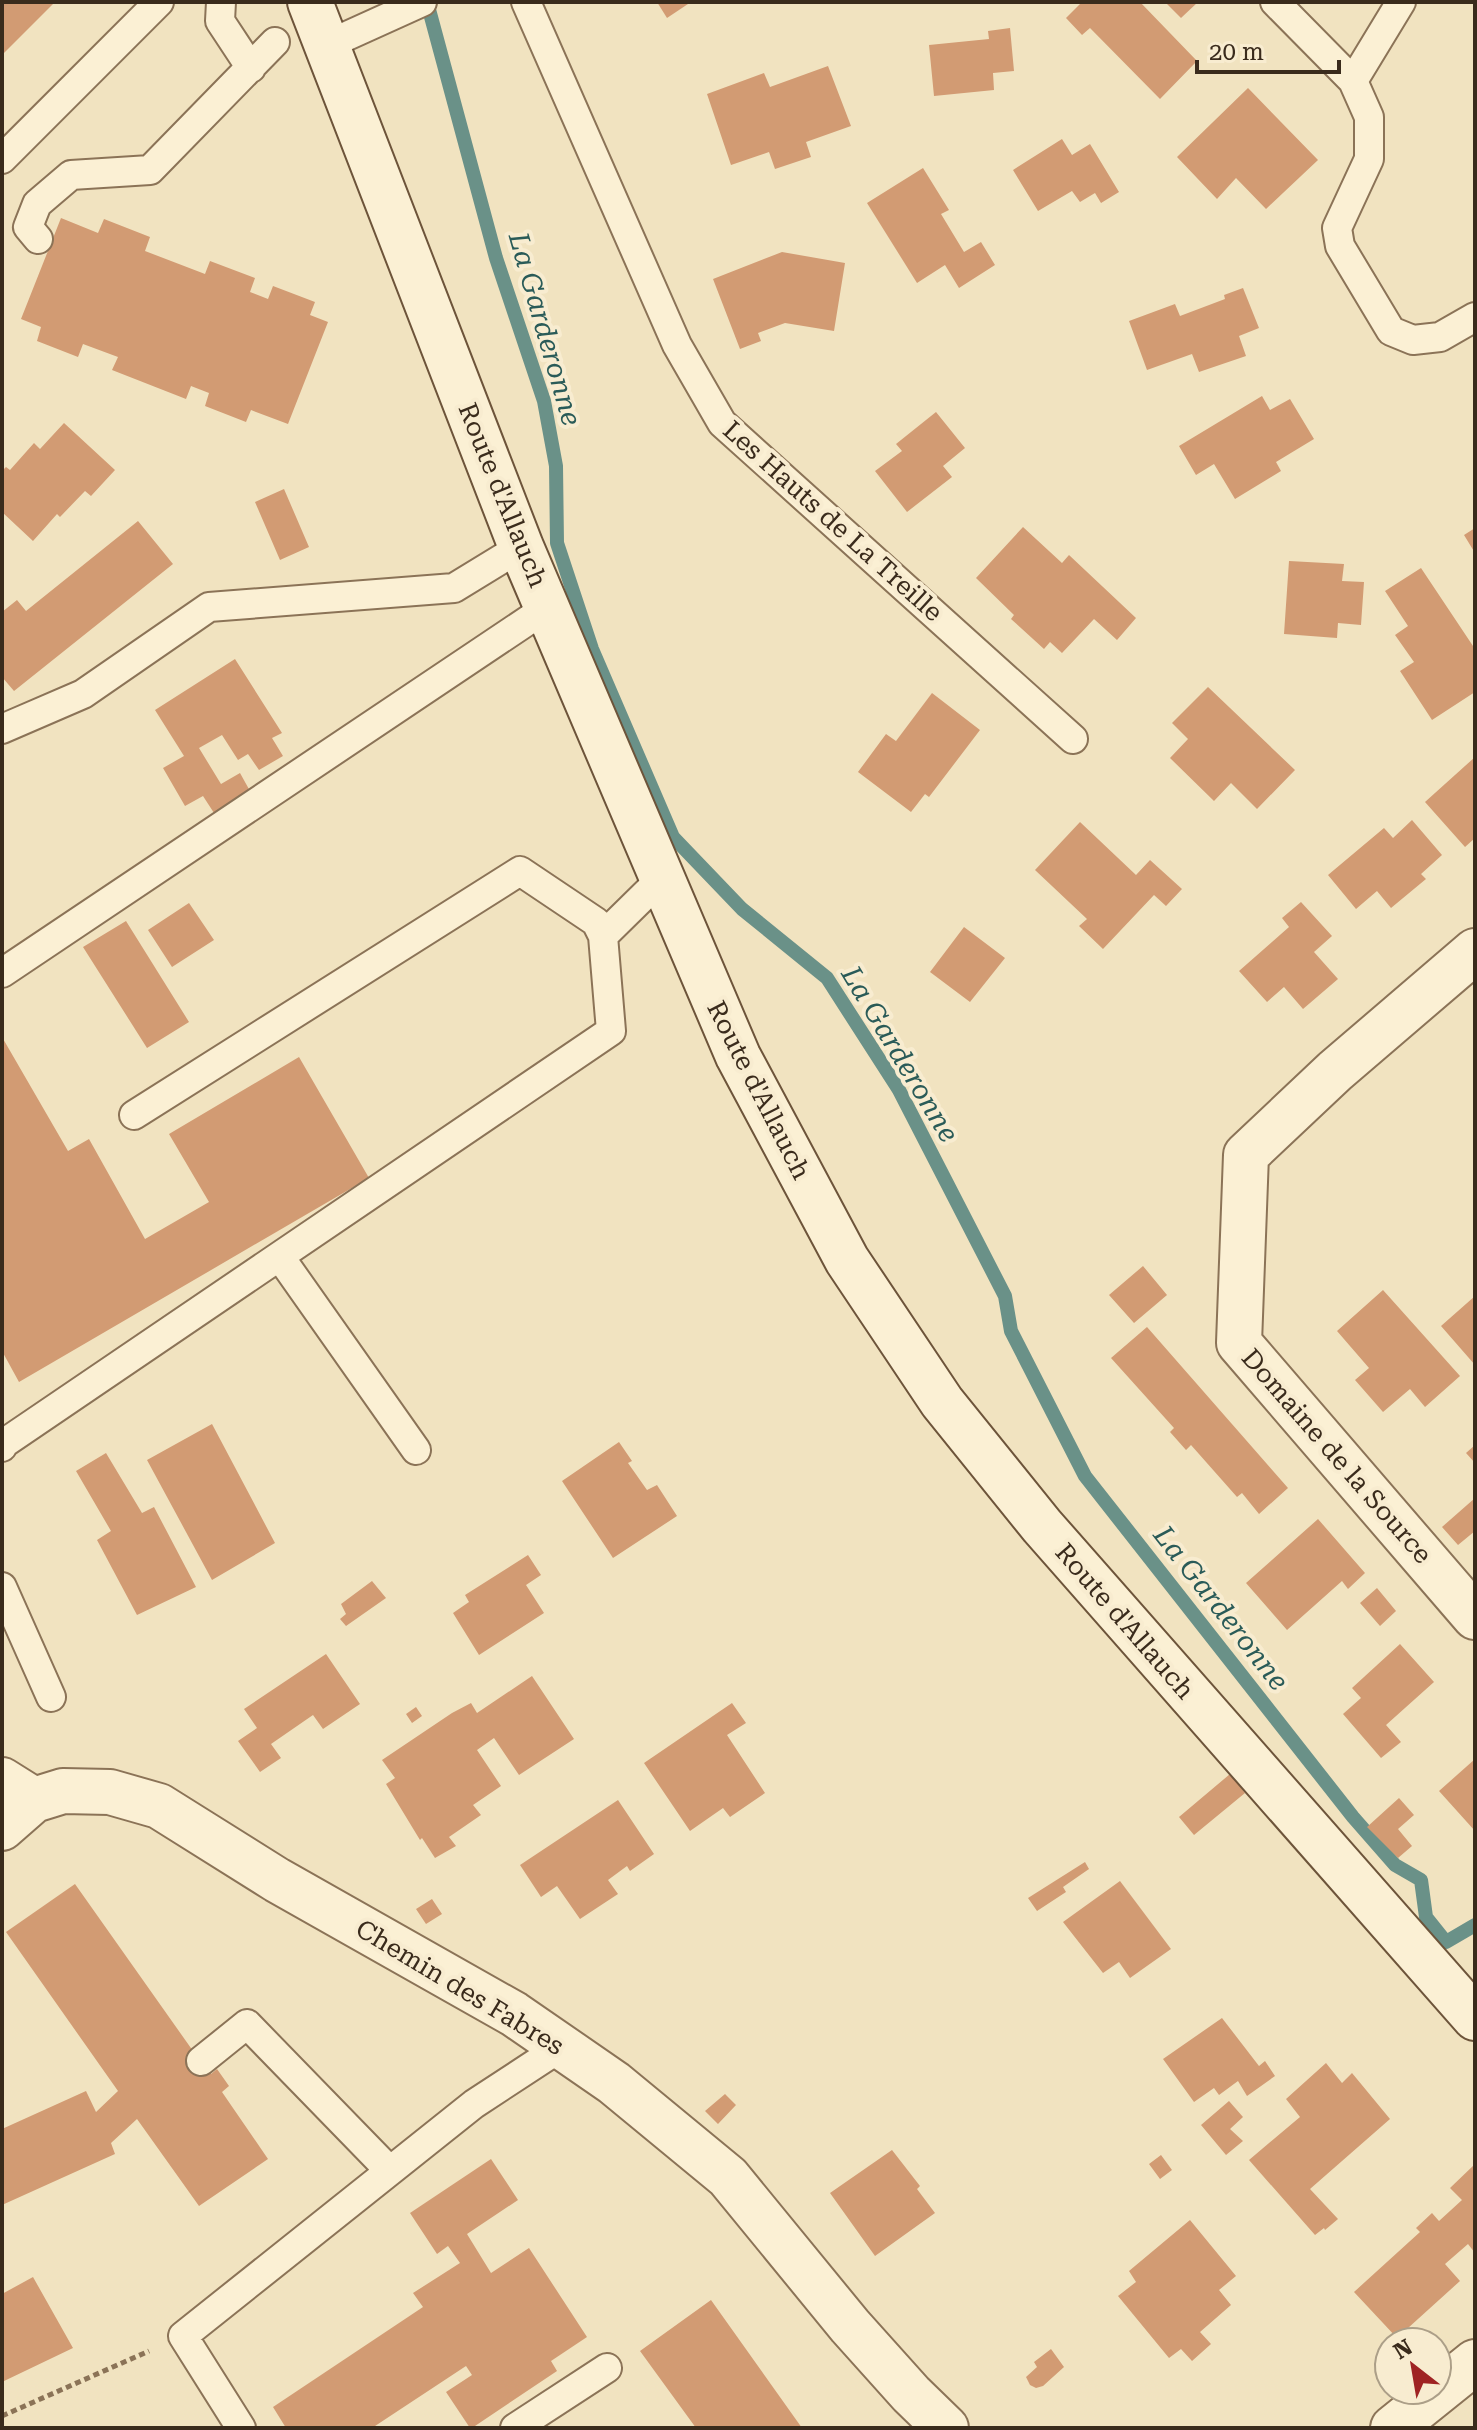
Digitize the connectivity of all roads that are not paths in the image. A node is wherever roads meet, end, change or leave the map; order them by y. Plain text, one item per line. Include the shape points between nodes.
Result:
1 (159, 2) edge
2 (221, 2) edge
3 (310, 2) edge
4 (422, 2) edge
5 (526, 2) edge
6 (1275, 2) edge
7 (1401, 2) edge
8 (275, 42) dead end
9 (327, 45) junction
10 (251, 68) junction
11 (1353, 81) junction
12 (2, 159) edge
13 (38, 239) dead end
14 (1475, 317) edge
15 (521, 547) junction
16 (548, 607) junction
17 (2, 729) edge
18 (1073, 739) dead end
19 (661, 879) junction
20 (603, 936) junction
21 (1475, 951) edge
22 (2, 973) edge
23 (134, 1115) dead end
24 (280, 1257) junction
25 (2, 1447) edge
26 (416, 1450) dead end
27 (2, 1587) edge
28 (1475, 1617) edge
29 (51, 1697) dead end
30 (18, 1790) edge
31 (2, 1828) edge
32 (1475, 2018) edge
33 (561, 2047) junction
34 (201, 2061) dead end
35 (389, 2170) junction
36 (1475, 2362) edge
37 (607, 2368) dead end
38 (241, 2428) edge
39 (515, 2428) edge
40 (946, 2428) edge
41 (1393, 2428) edge

1 - 12 lane
2 - 10 lane via 220,21
3 - 9 main road, Route d'Allauch
4 - 9 lane
5 - 18 lane, Les Hauts de La Treille via 677,345 722,423
6 - 11 lane
7 - 11 lane
8 - 10 lane
9 - 15 main road, Route d'Allauch
10 - 13 lane via 150,170 71,175 37,204 28,227
11 - 14 lane via 1369,117 1369,159 1337,228 1340,246 1391,331 1413,340 1440,337
15 - 16 main road, Route d'Allauch
15 - 17 lane via 454,588 209,607 83,694
16 - 19 main road, Route d'Allauch
16 - 22 lane
19 - 20 lane
19 - 32 main road, Route d'Allauch via 738,1056 832,1233 942,1402 1042,1526
20 - 23 lane via 596,922 520,871
20 - 24 lane via 611,1031
21 - 28 main road, Domaine de la Source via 1246,1155 1239,1343
24 - 25 lane
24 - 26 lane
27 - 29 lane
30 - 31 main road
30 - 33 main road, Chemin des Fabres via 110,1792 159,1806 277,1880 514,2014
33 - 35 lane via 474,2104
33 - 40 main road, Chemin des Fabres via 614,2083 728,2177 850,2326
34 - 35 lane via 247,2024
35 - 38 lane via 183,2336
36 - 41 main road
37 - 39 lane

